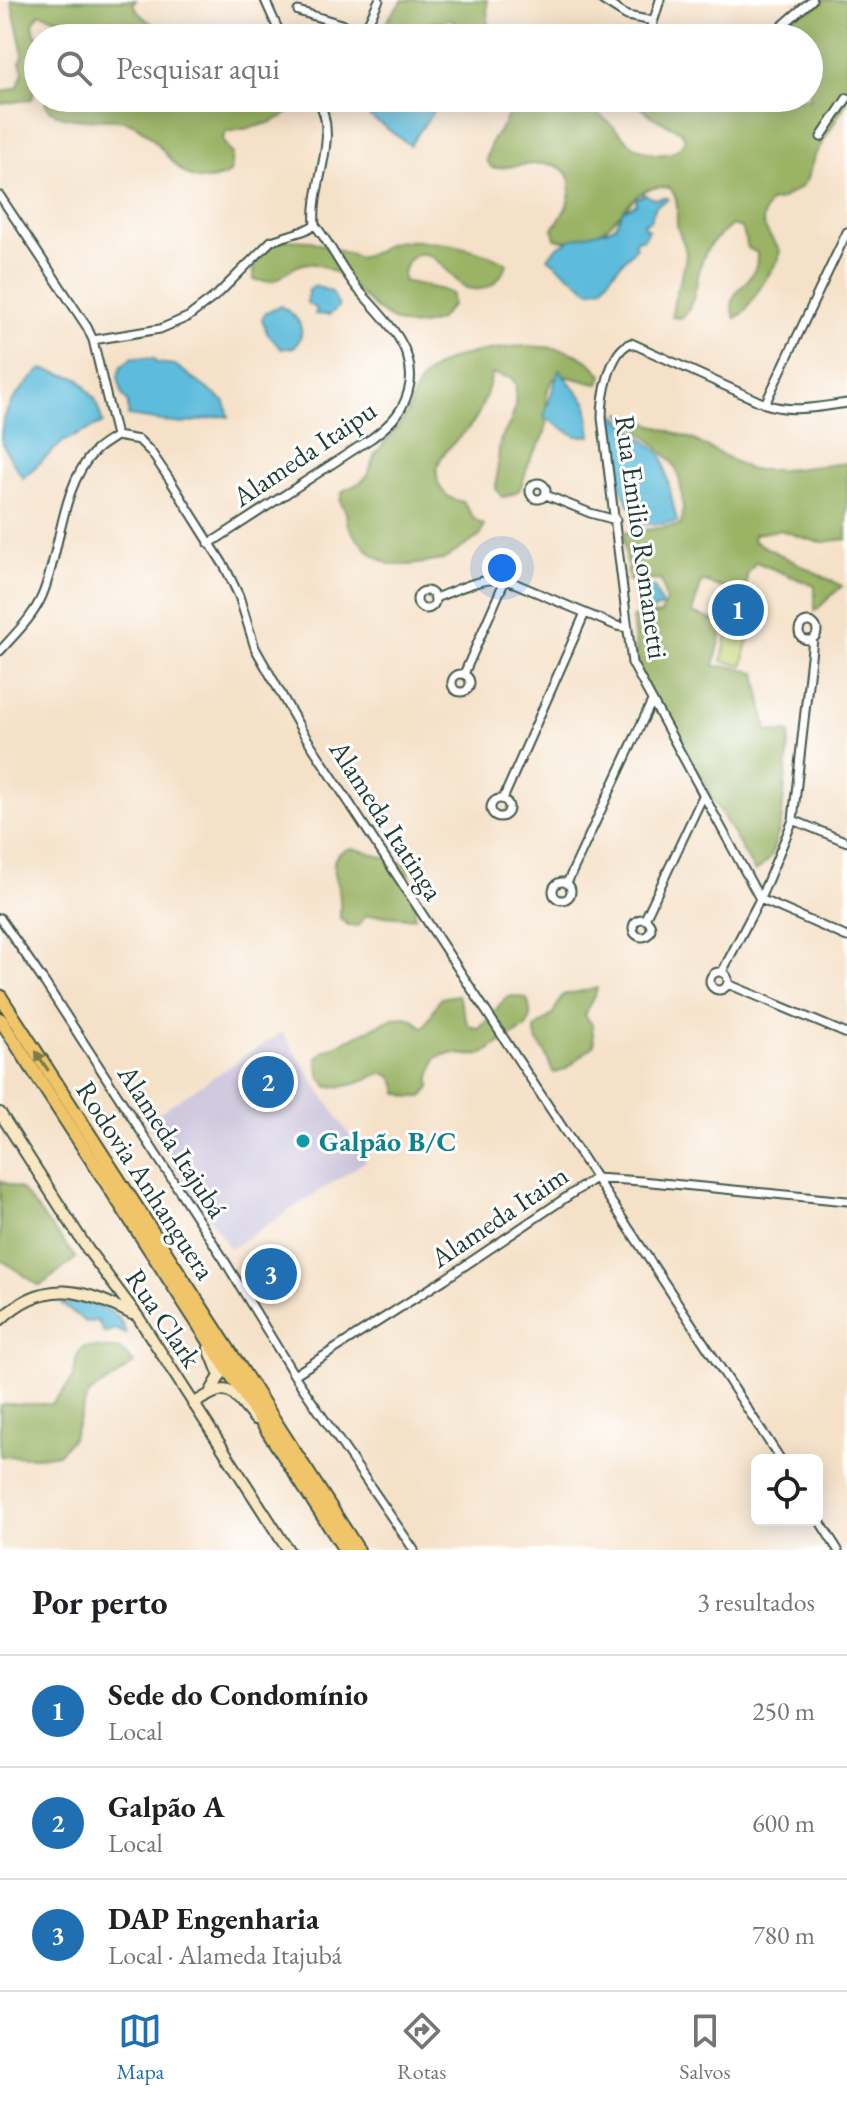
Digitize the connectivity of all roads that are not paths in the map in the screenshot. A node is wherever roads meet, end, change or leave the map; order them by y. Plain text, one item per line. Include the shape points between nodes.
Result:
1 (265, 0) edge
2 (379, 0) edge
3 (602, 0) edge
4 (660, 0) edge
5 (812, 0) edge
6 (298, 11) dead end
7 (653, 21) junction
8 (275, 24) edge
9 (334, 24) edge
10 (367, 24) edge
11 (652, 24) edge
12 (784, 24) edge
13 (847, 100) edge
14 (322, 112) edge
15 (821, 137) dead end
16 (0, 196) edge
17 (315, 225) junction
18 (847, 232) edge
19 (93, 340) junction
20 (847, 403) edge
21 (765, 404) junction
22 (116, 436) junction
23 (546, 495) dead end
24 (616, 520) junction
25 (209, 544) junction
26 (505, 580) junction
27 (435, 598) dead end
28 (585, 613) junction
29 (628, 628) junction
30 (813, 639) dead end
31 (0, 651) edge
32 (464, 674) dead end
33 (652, 701) junction
34 (703, 796) junction
35 (503, 799) dead end
36 (793, 820) junction
37 (847, 842) edge
38 (567, 883) dead end
39 (760, 899) junction
40 (0, 918) edge
41 (645, 919) dead end
42 (847, 937) edge
43 (722, 972) junction
44 (728, 984) junction
45 (0, 996) edge
46 (0, 1019) edge
47 (847, 1034) edge
48 (0, 1113) edge
49 (595, 1178) junction
50 (847, 1201) edge
51 (138, 1317) junction
52 (0, 1320) edge
53 (203, 1331) junction
54 (294, 1375) junction
55 (207, 1395) junction
56 (193, 1404) junction
57 (274, 1440) junction
58 (777, 1454) edge
59 (823, 1526) edge
60 (288, 1550) edge
61 (345, 1550) edge
62 (358, 1550) edge
63 (414, 1550) edge
64 (838, 1550) edge

1 - 8 street
2 - 10 street
3 - 7 street via 627,16
4 - 7 street
5 - 12 street
6 - 9 street
7 - 11 street
13 - 15 street
14 - 17 street via 327,131 313,209
16 - 19 street
17 - 19 street via 271,241 188,317 160,329
17 - 25 street, Alameda Itaipu via 403,346 411,368 407,398 379,433
18 - 21 street
19 - 22 street
20 - 21 street, Rua Emilio Romanetti via 791,410
21 - 24 street, Rua Emilio Romanetti via 635,344 623,346 602,404
22 - 25 street, Alameda Itatinga via 144,444
22 - 31 street via 95,451 76,480 41,597
23 - 24 street
24 - 29 street, Rua Emilio Romanetti
25 - 49 street, Alameda Itatinga via 239,596 255,648 302,731
26 - 27 street via 486,580
26 - 28 street
26 - 32 street
28 - 29 street
28 - 35 street
29 - 33 street, Rua Emilio Romanetti via 632,663
30 - 36 street
33 - 34 street, Rua Emilio Romanetti
33 - 38 street
34 - 39 street, Rua Emilio Romanetti
34 - 41 street
36 - 37 street
36 - 39 street
39 - 42 street
39 - 43 street
40 - 54 street, Alameda Itajubá
43 - 44 street
43 - 44 street via 712,976 711,984 721,990
44 - 47 street
62 -> 45 highway, Rodovia Anhanguera
46 - 53 highway, Rodovia Anhanguera
48 - 51 main road, Rua Clark
49 - 50 street, Alameda Itaim
49 - 54 street, Alameda Itaim
49 - 58 street, Alameda Itatinga
51 - 52 main road via 93,1295 68,1291 26,1301
51 - 56 main road, Rua Clark
53 - 55 main road via 220,1376
53 - 57 highway, Rodovia Anhanguera
54 - 63 street, Alameda Itajubá
55 - 56 main road
55 - 57 main road via 230,1392
56 - 60 main road, Rua Clark
57 - 61 highway, Rodovia Anhanguera
59 - 64 street

